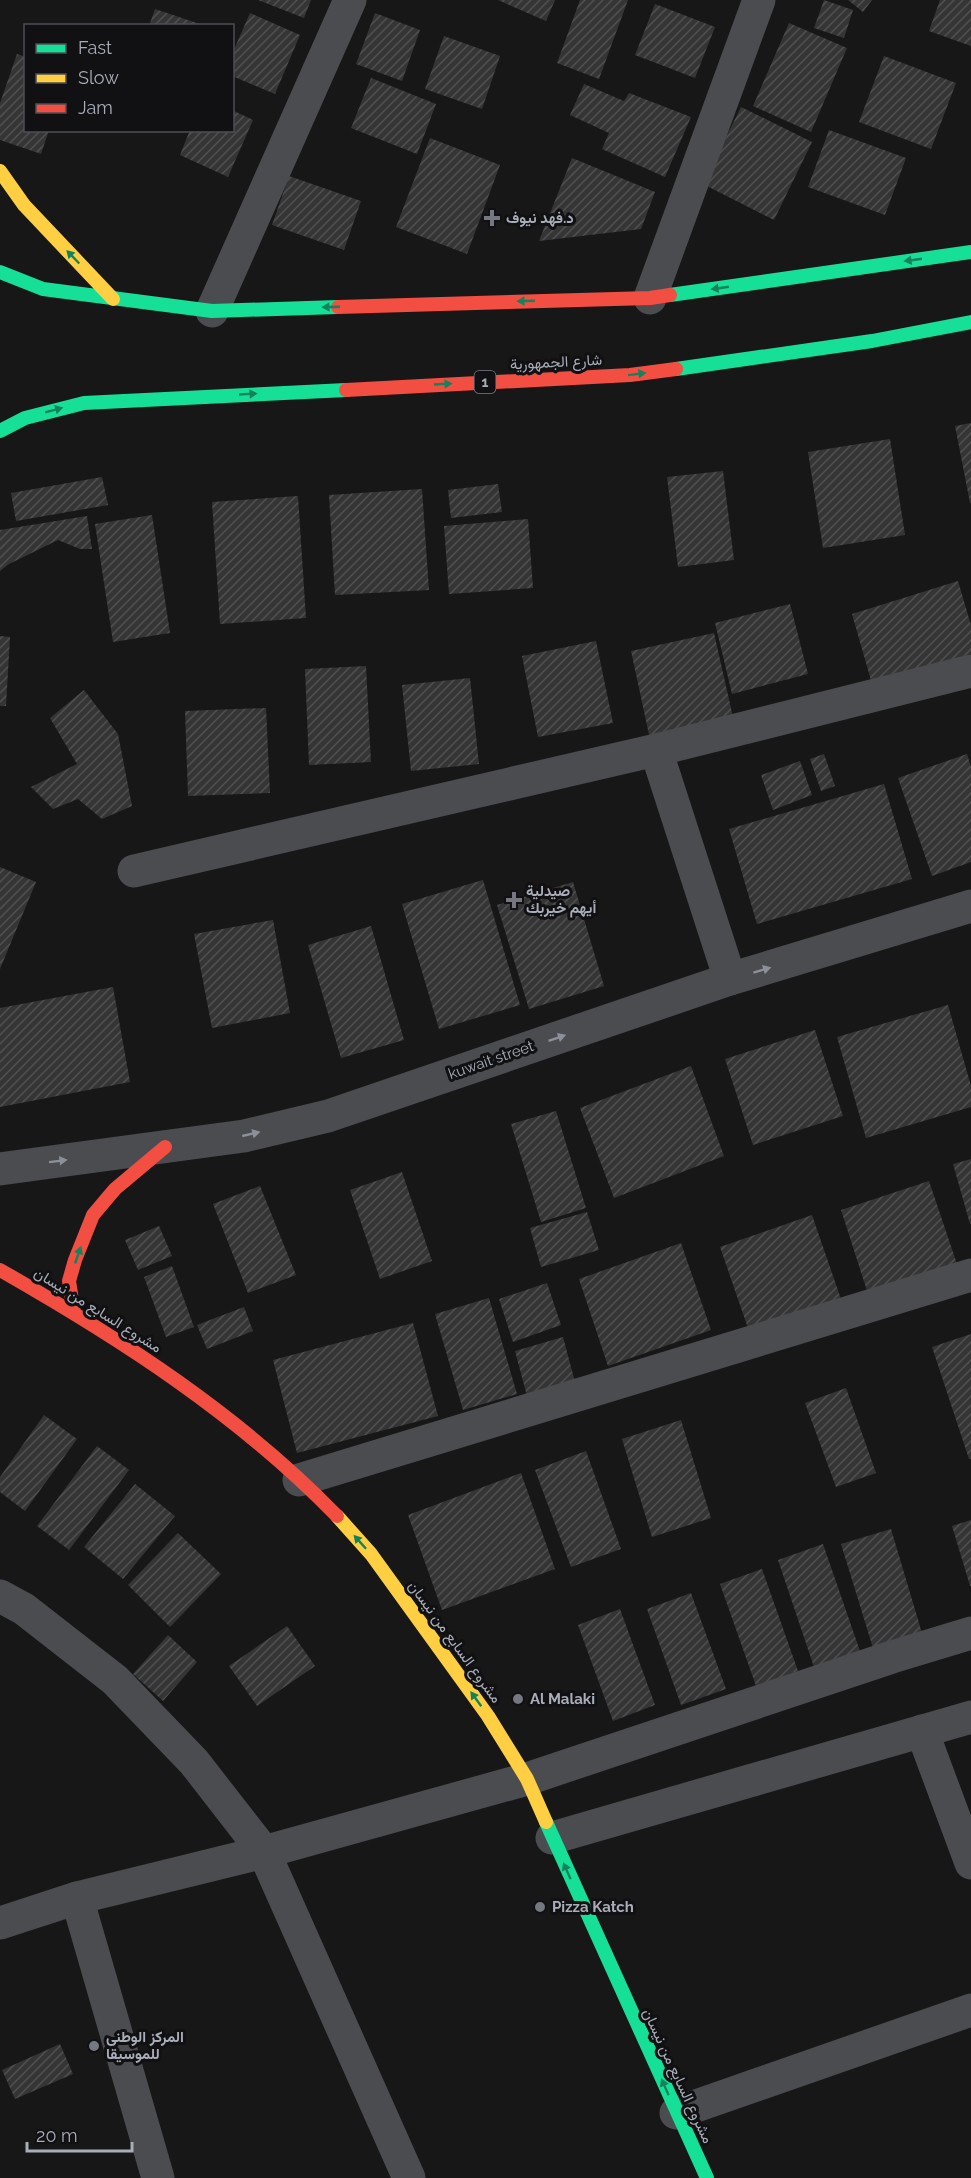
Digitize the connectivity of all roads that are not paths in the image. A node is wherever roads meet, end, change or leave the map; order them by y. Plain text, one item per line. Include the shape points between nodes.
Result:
1 (350, 0) edge
2 (759, 0) edge
3 (0, 171) edge
4 (971, 252) edge
5 (0, 272) edge
6 (650, 298) junction
7 (113, 299) junction
8 (212, 311) junction
9 (971, 322) edge
10 (0, 431) edge
11 (971, 671) edge
12 (656, 750) junction
13 (134, 871) dead end
14 (971, 906) edge
15 (730, 979) junction
16 (165, 1147) junction
17 (0, 1169) edge
18 (0, 1270) edge
19 (971, 1275) edge
20 (74, 1312) junction
21 (299, 1480) junction
22 (0, 1596) edge
23 (971, 1633) edge
24 (971, 1717) edge
25 (922, 1731) junction
26 (527, 1779) junction
27 (552, 1838) junction
28 (264, 1852) junction
29 (971, 1863) edge
30 (77, 1898) junction
31 (0, 1923) edge
32 (971, 2010) edge
33 (676, 2113) junction
34 (158, 2178) edge
35 (409, 2178) edge
36 (707, 2178) edge

1 - 8 street
2 - 6 street
7 -> 3 main road via 24,205
4 -> 6 main road
5 - 7 main road via 43,289
6 -> 8 main road
7 - 8 main road
10 -> 9 main road, شارع الجمهورية / 1 via 25,418 84,403 630,375 872,341
11 - 12 street
12 - 13 street
12 - 15 street
15 -> 14 street, kuwait street
16 -> 15 street, kuwait street via 244,1136 327,1116
17 -> 16 street, kuwait street
20 -> 16 main road via 69,1281 93,1215 115,1188
18 - 20 main road, مشروع السابع من نيسان
19 - 21 street
20 - 21 main road, مشروع السابع من نيسان via 194,1393
26 -> 21 main road, مشروع السابع من نيسان via 488,1716 371,1554
22 - 28 street via 24,1609 115,1680 194,1762
23 - 26 street
24 - 25 street
25 - 27 street
25 - 29 street
26 - 27 main road, مشروع السابع من نيسان
26 - 28 street
33 -> 27 main road, مشروع السابع من نيسان
28 - 30 street
28 - 35 street
30 - 31 street
30 - 34 street
32 - 33 street
33 - 36 main road, مشروع السابع من نيسان

